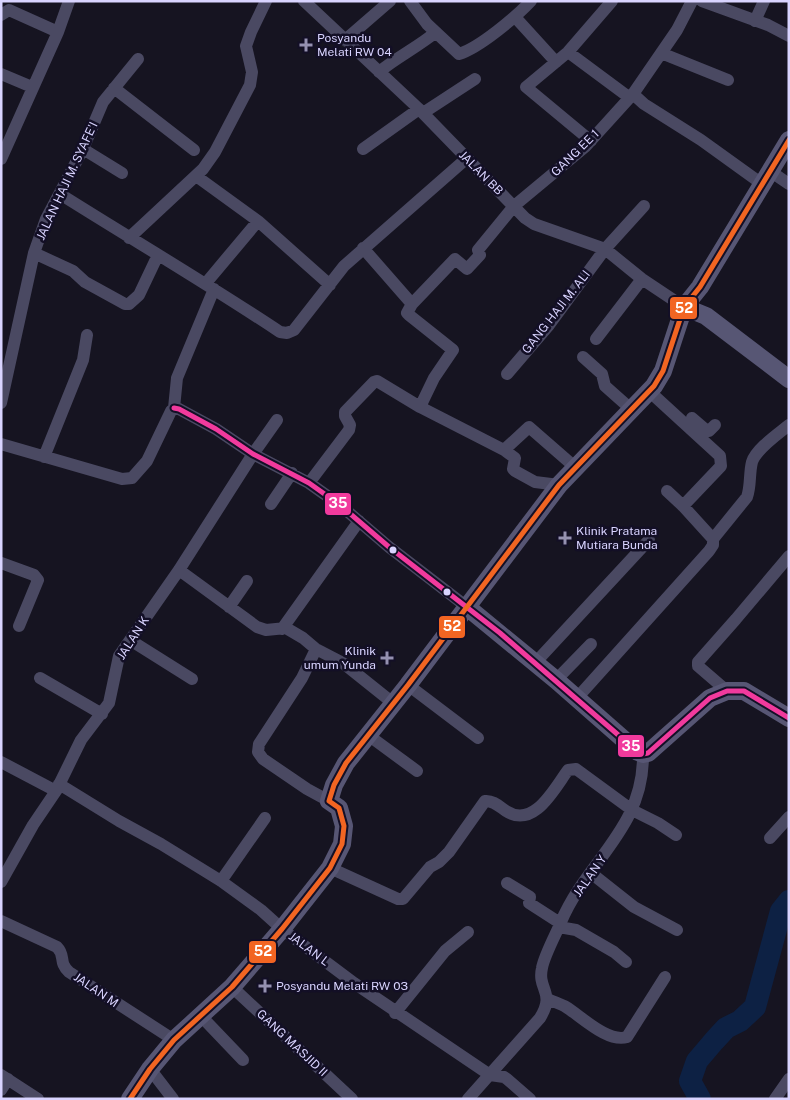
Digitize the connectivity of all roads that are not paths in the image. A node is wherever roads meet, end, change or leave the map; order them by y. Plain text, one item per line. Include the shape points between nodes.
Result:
1 (69, 1) edge
2 (266, 1) edge
3 (304, 1) edge
4 (390, 1) edge
5 (410, 1) edge
6 (531, 1) edge
7 (612, 1) edge
8 (692, 1) edge
9 (702, 1) edge
10 (764, 1) edge
11 (1, 15) edge
12 (515, 17) junction
13 (755, 21) junction
14 (58, 32) junction
15 (436, 32) junction
16 (789, 36) edge
17 (345, 40) junction
18 (568, 52) junction
19 (662, 53) junction
20 (138, 59) dead end
21 (556, 62) junction
22 (380, 72) junction
23 (1, 74) edge
24 (475, 79) dead end
25 (728, 80) dead end
26 (32, 88) junction
27 (114, 88) junction
28 (631, 96) junction
29 (421, 111) junction
30 (591, 140) junction
31 (789, 140) edge
32 (83, 149) junction
33 (363, 149) dead end
34 (194, 150) dead end
35 (2, 155) edge
36 (466, 159) junction
37 (122, 173) dead end
38 (196, 176) junction
39 (766, 178) junction
40 (789, 184) edge
41 (60, 194) junction
42 (514, 206) junction
43 (644, 206) dead end
44 (258, 221) junction
45 (129, 238) junction
46 (364, 248) junction
47 (605, 249) junction
48 (34, 252) junction
49 (158, 255) junction
50 (642, 280) junction
51 (330, 285) junction
52 (210, 286) junction
53 (412, 304) junction
54 (684, 306) junction
55 (87, 335) dead end
56 (596, 339) dead end
57 (583, 358) dead end
58 (507, 374) dead end
59 (789, 379) edge
60 (652, 388) junction
61 (1, 403) edge
62 (420, 407) junction
63 (174, 408) junction
64 (632, 410) junction
65 (278, 420) dead end
66 (715, 425) dead end
67 (789, 425) edge
68 (1, 444) edge
69 (504, 450) junction
70 (254, 454) junction
71 (44, 458) junction
72 (576, 468) junction
73 (292, 473) junction
74 (309, 483) junction
75 (559, 486) junction
76 (667, 491) dead end
77 (271, 504) dead end
78 (684, 506) junction
79 (358, 522) junction
80 (713, 539) junction
81 (649, 540) dead end
82 (789, 556) edge
83 (1, 563) edge
84 (179, 570) junction
85 (247, 581) dead end
86 (229, 607) junction
87 (467, 607) junction
88 (19, 626) dead end
89 (282, 629) junction
90 (130, 640) junction
91 (591, 644) dead end
92 (316, 649) junction
93 (535, 663) junction
94 (40, 678) dead end
95 (192, 679) dead end
96 (556, 680) junction
97 (408, 685) junction
98 (727, 691) junction
99 (577, 698) junction
100 (393, 703) junction
101 (102, 714) junction
102 (787, 714) edge
103 (368, 735) junction
104 (478, 738) dead end
105 (643, 754) junction
106 (1, 762) edge
107 (417, 771) dead end
108 (58, 787) junction
109 (329, 801) junction
110 (632, 810) junction
111 (789, 817) edge
112 (265, 818) dead end
113 (676, 835) dead end
114 (770, 838) dead end
115 (330, 868) junction
116 (591, 874) junction
117 (1, 882) edge
118 (221, 882) junction
119 (508, 883) dead end
120 (1, 921) edge
121 (560, 925) junction
122 (282, 929) junction
123 (678, 930) dead end
124 (468, 932) dead end
125 (626, 962) dead end
126 (665, 977) dead end
127 (232, 987) junction
128 (548, 999) junction
129 (396, 1013) junction
130 (201, 1016) junction
131 (174, 1040) junction
132 (243, 1060) dead end
133 (150, 1069) junction
134 (490, 1075) junction
135 (5, 1077) edge
136 (786, 1085) edge
137 (1, 1090) edge
138 (38, 1099) edge
139 (130, 1099) edge
140 (173, 1099) edge
141 (352, 1099) edge
142 (468, 1099) edge
143 (530, 1099) edge
144 (774, 1099) edge

1 - 14 street
2 - 38 street via 246,46 252,72 250,86 215,152
3 - 17 street, JALAN BB
4 - 17 street
5 - 15 street
6 - 12 street
7 - 18 street
8 - 19 street, GANG EE 1
9 - 13 street
10 - 13 street
11 - 14 street via 9,10
12 - 15 street via 462,54
12 - 21 street
13 - 16 street
14 - 26 street
15 - 22 street
17 - 22 street, JALAN BB
18 - 21 street
18 - 28 street
19 - 25 street
19 - 28 street, GANG EE 1
20 - 27 street, JALAN HAJI M. SYAFE'I
21 - 30 street via 526,87
22 - 29 street, JALAN BB
23 - 26 street
24 - 29 street
26 - 35 street
27 - 32 street, JALAN HAJI M. SYAFE'I via 103,102
27 - 34 street
28 - 30 street, GANG EE 1
28 - 39 street
29 - 33 street
29 - 36 street, JALAN BB
30 - 42 street, GANG EE 1
31 - 39 street
32 - 37 street
32 - 41 street, JALAN HAJI M. SYAFE'I
36 - 42 street, JALAN BB
36 - 46 street
38 - 44 street
38 - 45 street
39 - 40 street
39 - 54 street via 700,287
41 - 45 street
41 - 48 street, JALAN HAJI M. SYAFE'I via 46,218
42 - 47 street, JALAN BB via 534,224
42 - 53 street, GANG EE 1 via 478,250 480,255 466,269 455,259
43 - 47 street, GANG HAJI M. ALI
44 - 51 street
44 - 52 street
45 - 49 street
46 - 51 street via 344,266
46 - 53 street
47 - 50 street, JALAN BB
47 - 58 street, GANG HAJI M. ALI via 549,325
48 - 49 street via 75,272 85,282 125,304 136,299
48 - 61 street, JALAN HAJI M. SYAFE'I
49 - 52 street
50 - 54 street, JALAN BB
50 - 56 street
51 - 52 street via 294,330 287,332 280,332
52 - 63 street via 177,378
53 - 62 street via 408,316 453,350
54 - 59 street via 706,316
54 - 60 street via 663,371
55 - 71 street via 83,360
57 - 64 street via 602,374 607,387
60 - 64 street
60 - 66 street via 706,430
60 - 78 street via 722,461
62 - 69 street
62 - 74 street via 380,382 374,382 346,412 349,430
63 - 70 street via 216,429
63 - 71 street via 147,461 132,478 122,479
64 - 72 street
65 - 70 street, JALAN K
67 - 80 street via 753,459 747,497
68 - 71 street
69 - 72 street via 529,428
69 - 75 street via 515,458 515,471 535,482
70 - 73 street
70 - 84 street, JALAN K
72 - 75 street
73 - 74 street
73 - 77 street
74 - 79 street
75 - 87 street
76 - 78 street
78 - 80 street
79 - 87 street
79 - 89 street
80 - 99 street via 709,551
81 - 93 street
82 - 98 street via 698,662 698,666
83 - 88 street via 34,575 38,580
84 - 86 street
84 - 90 street, JALAN K
85 - 86 street
86 - 89 street via 266,630
87 - 93 street
87 - 97 street
89 - 92 street via 303,638
90 - 95 street
90 - 101 street, JALAN K via 117,660 109,704
91 - 96 street
92 - 100 street via 343,663
92 - 109 street via 258,752 263,759
93 - 96 street
94 - 101 street
96 - 99 street
97 - 100 street
97 - 104 street
98 - 102 street via 744,691
98 - 105 street via 710,698
99 - 105 street
100 - 103 street
101 - 108 street, JALAN K via 81,740
103 - 107 street
103 - 109 street via 338,776
105 - 110 street, JALAN Y via 643,768
106 - 108 street, JALAN L
108 - 117 street, JALAN K
108 - 118 street, JALAN L via 161,844
109 - 115 street via 339,808 344,826 342,844
110 - 113 street
110 - 115 street via 571,769 542,805 529,815 513,816 485,801 449,852 430,867 403,899
110 - 116 street, JALAN Y via 621,832
111 - 114 street
112 - 118 street
115 - 122 street
116 - 121 street, JALAN Y via 578,890
116 - 123 street via 634,907
118 - 122 street, JALAN L
119 - 121 street via 530,897 529,903
120 - 131 street, JALAN M via 57,947 62,964 70,972
121 - 125 street via 576,930
121 - 128 street, JALAN Y via 540,977
122 - 127 street
122 - 129 street, JALAN L
124 - 129 street via 446,951
126 - 128 street via 627,1037 622,1039 610,1036 565,1006
127 - 130 street
127 - 141 street, GANG MASJID II
128 - 134 street via 540,1018
129 - 134 street, JALAN L
130 - 131 street
130 - 132 street
131 - 133 street
133 - 139 street
133 - 140 street
134 - 142 street
134 - 143 street, JALAN L via 504,1077
135 - 137 street
135 - 138 street
136 - 144 street

